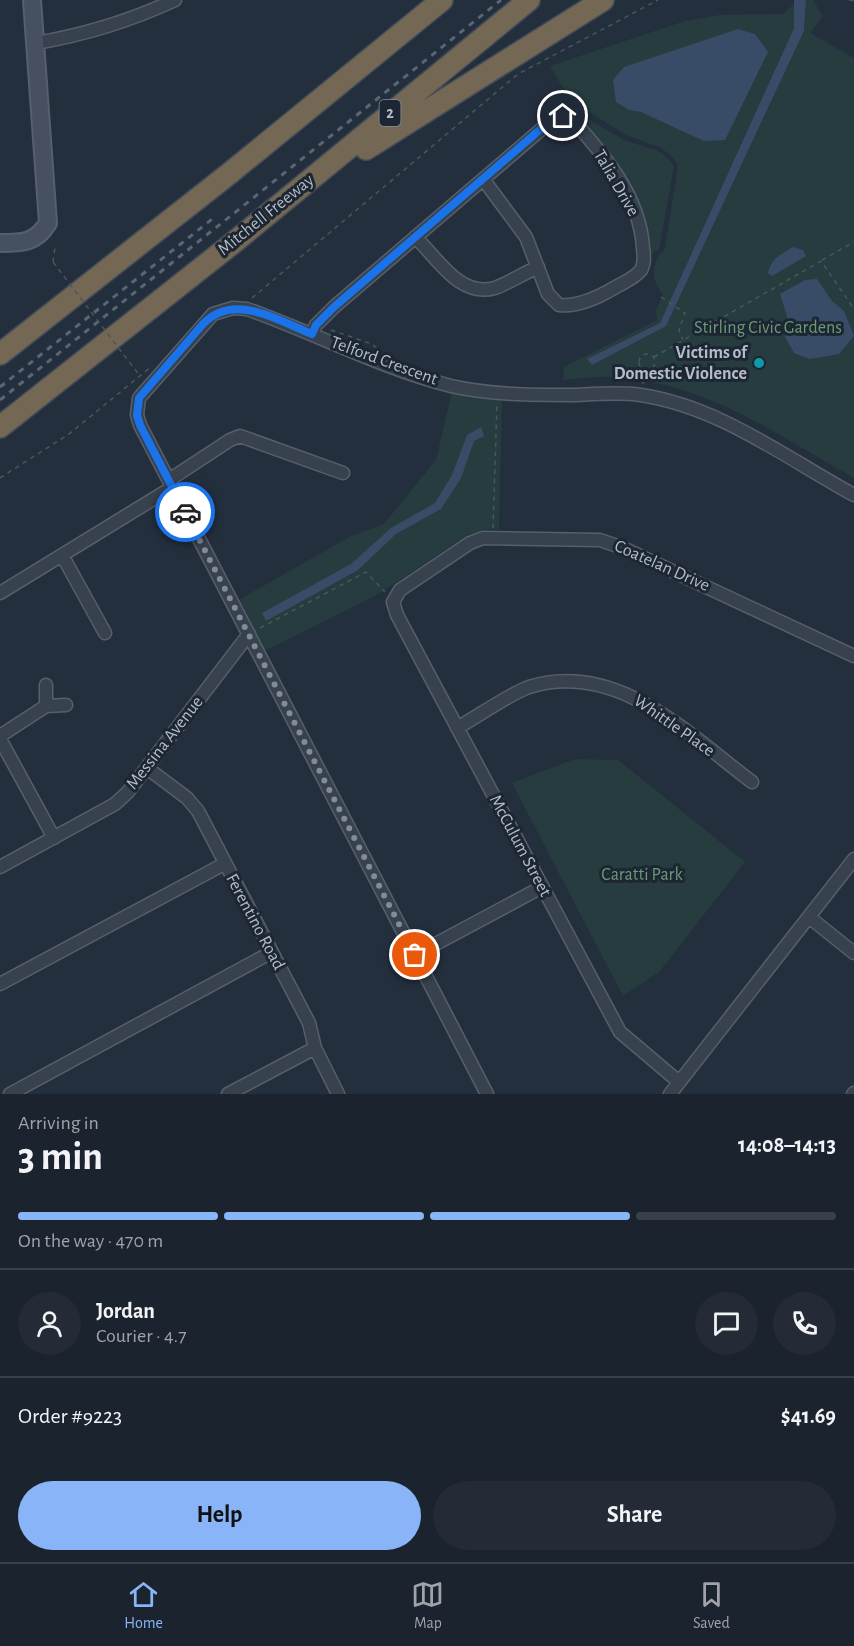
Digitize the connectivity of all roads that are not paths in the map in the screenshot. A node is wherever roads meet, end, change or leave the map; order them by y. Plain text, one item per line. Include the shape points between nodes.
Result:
1 (32, 0) edge
2 (176, 0) edge
3 (432, 0) edge
4 (442, 0) edge
5 (529, 0) edge
6 (603, 0) edge
7 (400, 34) junction
8 (36, 43) junction
9 (483, 179) junction
10 (252, 227) junction
11 (38, 229) junction
12 (0, 232) edge
13 (415, 237) junction
14 (0, 243) edge
15 (538, 267) junction
16 (314, 329) junction
17 (0, 354) edge
18 (0, 427) edge
19 (343, 473) dead end
20 (171, 484) junction
21 (854, 495) edge
22 (62, 555) junction
23 (400, 590) joint
24 (0, 593) edge
25 (105, 633) dead end
26 (249, 634) junction
27 (854, 656) edge
28 (46, 685) dead end
29 (66, 705) dead end
30 (46, 706) junction
31 (457, 728) junction
32 (0, 738) edge
33 (147, 768) junction
34 (752, 782) dead end
35 (54, 838) junction
36 (854, 859) edge
37 (224, 864) junction
38 (0, 867) edge
39 (542, 887) junction
40 (809, 917) junction
41 (272, 952) junction
42 (854, 953) edge
43 (415, 955) junction
44 (0, 984) edge
45 (315, 1048) junction
46 (679, 1082) junction
47 (10, 1094) edge
48 (228, 1094) edge
49 (338, 1094) edge
50 (487, 1094) edge
51 (670, 1094) edge

1 - 8 main road
2 - 8 street via 155,10
3 - 7 highway
4 - 7 highway
5 - 10 highway, Mitchell Freeway / 2
6 - 10 highway via 406,121
7 - 17 highway
8 - 11 main road via 43,170 49,207 48,223
9 - 13 street, Talia Drive
9 - 15 street, Talia Drive via 526,237
9 - 15 street, Talia Drive via 550,121 563,116 571,118 606,158 642,231 641,270 604,294 572,306 559,305 548,294
10 - 18 highway, Mitchell Freeway / 2
11 - 12 main road
11 - 14 main road via 33,241
13 - 15 street via 452,278 478,290 495,288
13 - 16 street, Talia Drive
16 - 20 street, Telford Crescent via 247,309 233,308 213,314 139,398 137,406 140,425
16 - 21 street, Telford Crescent via 426,378 497,393 621,394 676,402 736,427
19 - 20 street via 240,436
20 - 22 street
20 - 26 street, Telford Crescent
22 - 24 street
22 - 25 street
23 - 27 street, Coatelan Drive via 470,543 492,537 600,540
23 - 31 street, McCulum Street via 393,602 397,615
26 - 33 street, Messina Avenue
26 - 43 street, Telford Crescent
28 - 30 street
29 - 30 street
30 - 32 street
31 - 34 street, Whittle Place via 529,687 566,682 601,684 633,696 661,713
31 - 39 street, McCulum Street
32 - 35 street
33 - 35 street, Messina Avenue via 115,804
33 - 37 street, Ferentino Road via 198,811
35 - 38 street, Messina Avenue
36 - 40 street
37 - 41 street, Ferentino Road
37 - 44 street
39 - 43 street
39 - 46 street, McCulum Street via 620,1032
40 - 42 street
40 - 46 street
41 - 45 street, Ferentino Road via 309,1023
41 - 47 street
43 - 50 street, Telford Crescent
45 - 48 street
45 - 49 street, Ferentino Road
46 - 51 street

